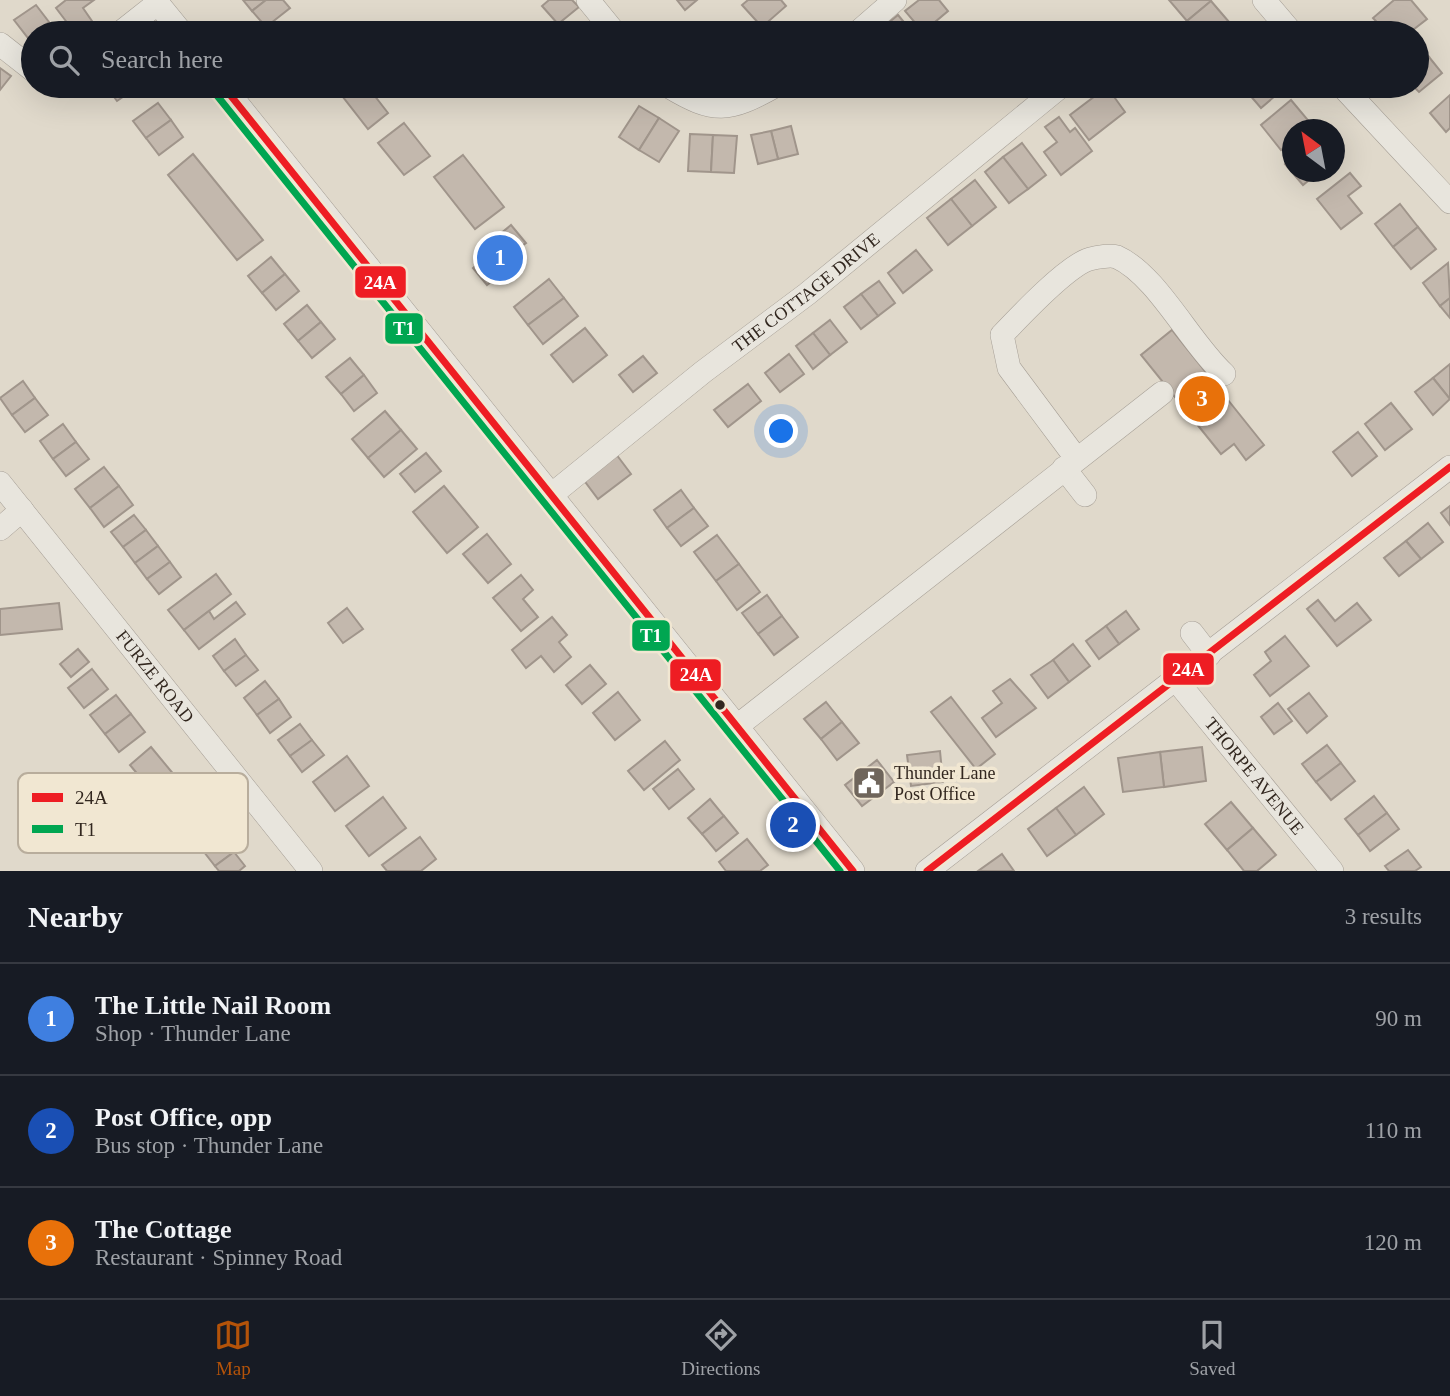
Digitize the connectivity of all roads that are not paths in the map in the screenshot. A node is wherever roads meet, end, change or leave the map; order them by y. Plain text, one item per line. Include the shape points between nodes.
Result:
1 (588, 0) edge
2 (895, 0) edge
3 (1264, 0) edge
4 (156, 2) edge
5 (134, 21) edge
6 (172, 21) edge
7 (605, 21) edge
8 (871, 21) edge
9 (1282, 21) edge
10 (0, 44) edge
11 (21, 61) edge
12 (233, 98) edge
13 (688, 98) edge
14 (753, 98) edge
15 (1046, 98) edge
16 (1353, 98) edge
17 (1450, 202) edge
18 (1224, 374) dead end
19 (1162, 393) dead end
20 (1070, 463) junction
21 (1450, 467) edge
22 (0, 483) edge
23 (1085, 495) dead end
24 (550, 496) junction
25 (22, 510) junction
26 (0, 528) edge
27 (1192, 633) dead end
28 (1209, 655) junction
29 (1176, 680) junction
30 (737, 727) junction
31 (233, 773) edge
32 (248, 792) edge
33 (311, 871) edge
34 (853, 871) edge
35 (927, 871) edge
36 (1332, 871) edge

1 - 7 street
2 - 8 street
3 - 9 street
4 - 5 street
4 - 6 street
10 - 11 street
12 - 24 street
13 - 14 street via 700,105 742,104
15 - 24 street, THE COTTAGE DRIVE
16 - 17 street
18 - 20 street via 1205,357 1142,274 1114,256 1089,259 1043,293 1002,335 1009,368
19 - 20 street
20 - 23 street
20 - 30 street
21 - 28 street
22 - 25 street, FURZE ROAD
24 - 30 street
25 - 26 street
25 - 31 street, FURZE ROAD
27 - 28 street
28 - 29 street
29 - 35 street
29 - 36 street, THORPE AVENUE
30 - 34 street
32 - 33 street, FURZE ROAD

